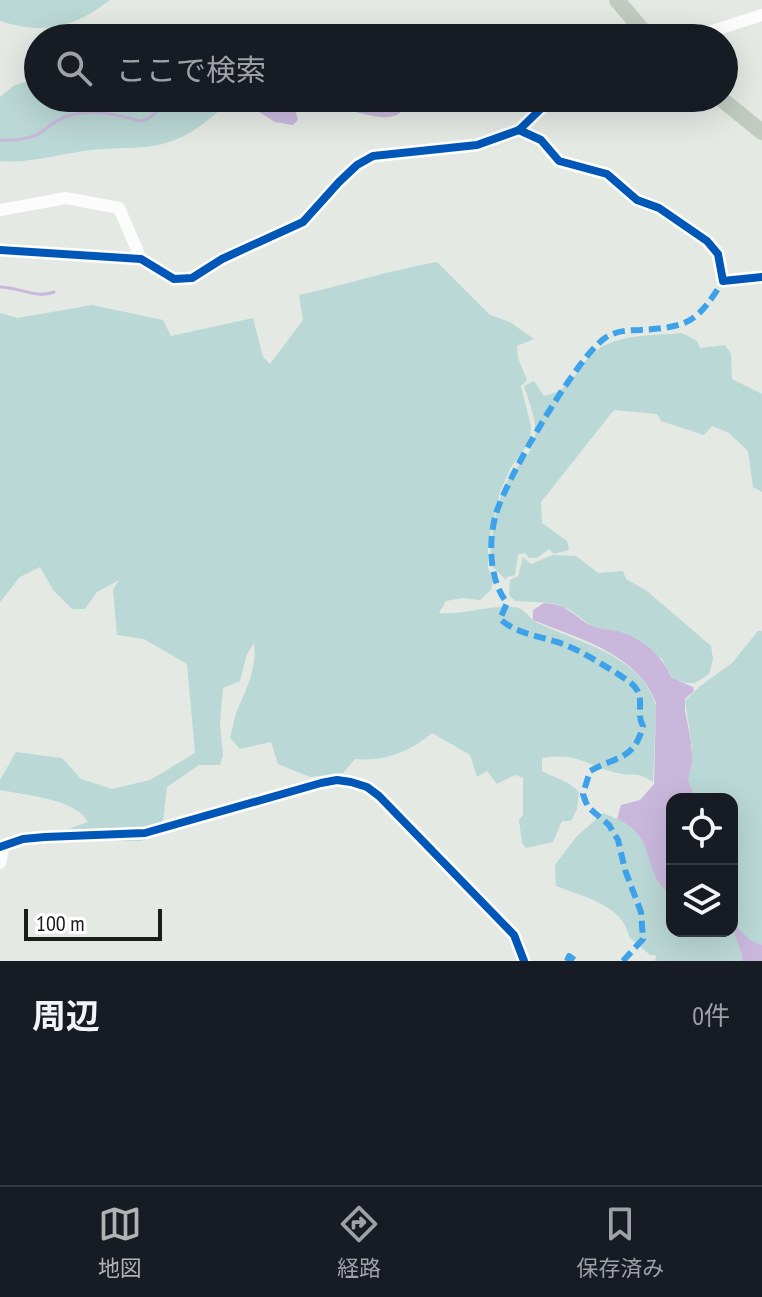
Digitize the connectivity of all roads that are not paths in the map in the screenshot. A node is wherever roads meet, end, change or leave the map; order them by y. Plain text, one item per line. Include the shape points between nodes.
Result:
1 (617, 0) edge
2 (762, 15) edge
3 (637, 24) edge
4 (734, 24) edge
5 (538, 112) edge
6 (737, 112) edge
7 (519, 130) junction
8 (762, 132) edge
9 (0, 210) edge
10 (0, 250) edge
11 (141, 259) junction
12 (762, 277) edge
13 (2, 846) edge
14 (0, 863) edge
15 (524, 961) edge

1 - 3 main road
2 - 4 street
5 - 7 street
6 - 8 main road
7 - 11 street via 477,145 373,156 357,165 303,222 192,278 174,279
7 - 12 street via 541,140 559,161 607,174 637,200 659,208 707,241 718,254 723,281
9 - 11 street via 66,198 119,208
10 - 11 street
13 - 14 street
13 - 15 street via 23,839 145,833 321,783 351,782 367,787 405,820 514,935

